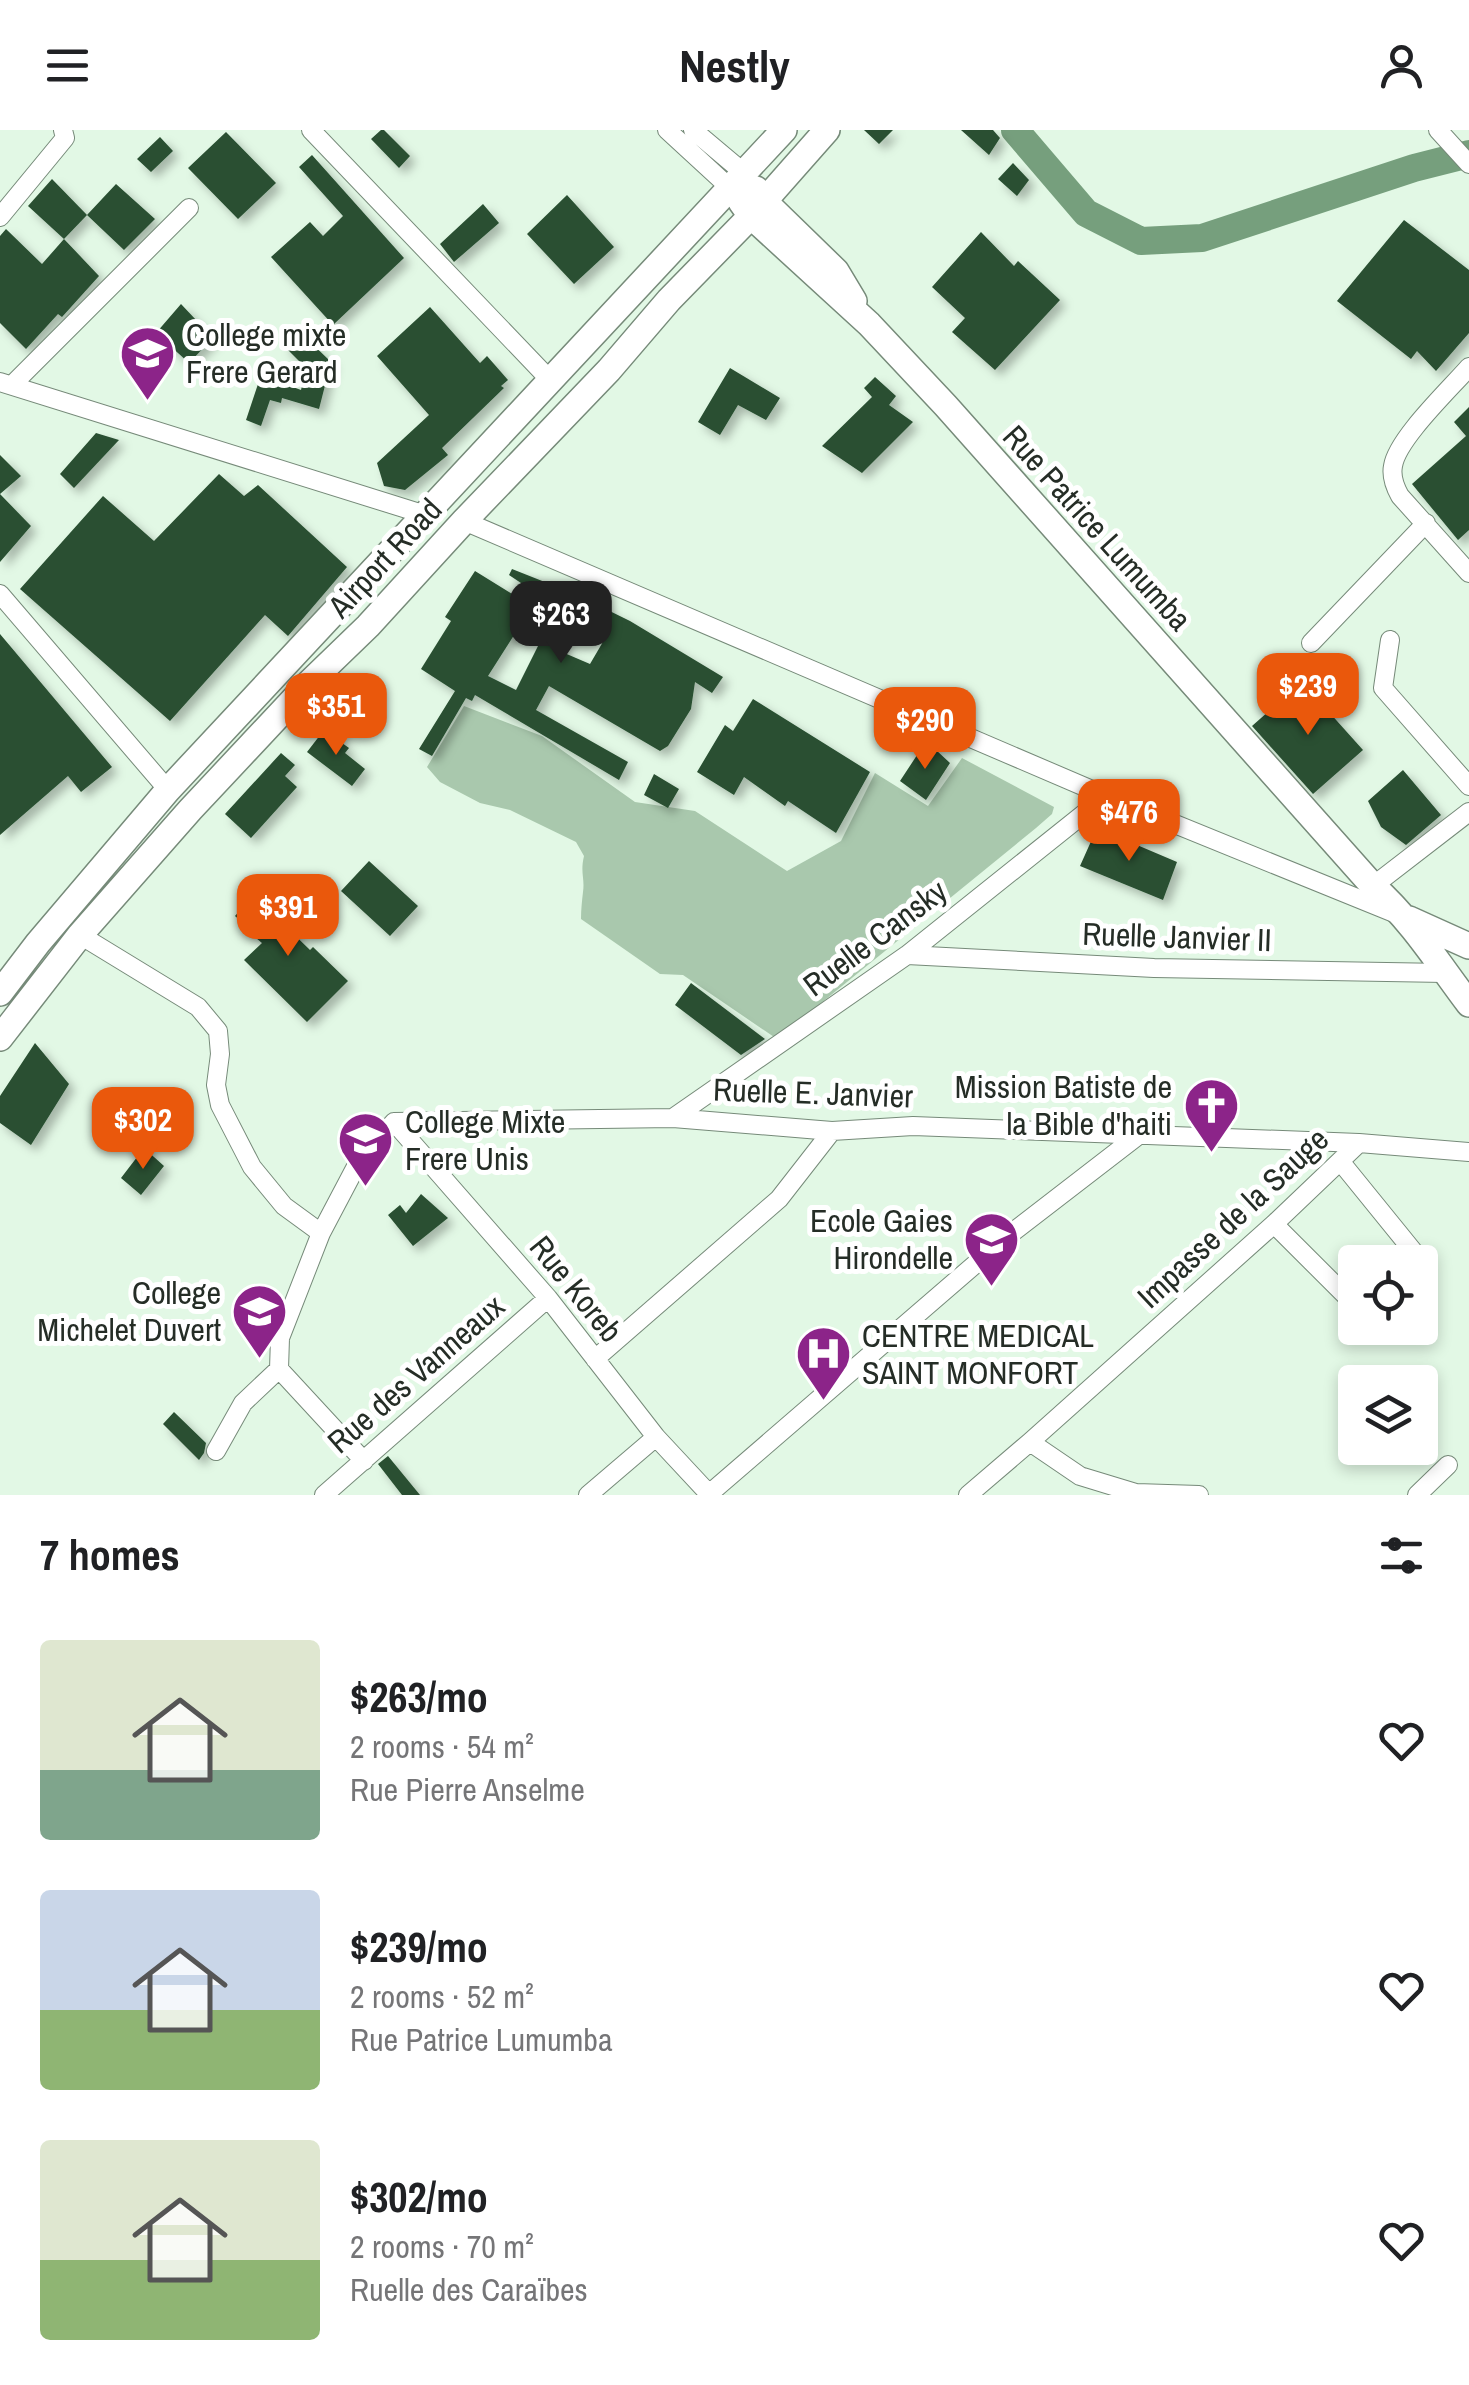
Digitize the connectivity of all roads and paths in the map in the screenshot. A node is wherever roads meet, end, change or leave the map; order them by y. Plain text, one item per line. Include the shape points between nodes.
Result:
1 (311, 130) edge
2 (667, 130) edge
3 (693, 130) edge
4 (784, 130) edge
5 (827, 130) edge
6 (1438, 130) edge
7 (64, 134) edge
8 (1469, 164) edge
9 (737, 181) junction
10 (189, 208) dead end
11 (758, 208) junction
12 (0, 217) edge
13 (1469, 367) edge
14 (551, 380) junction
15 (6, 384) edge
16 (426, 514) junction
17 (464, 521) junction
18 (1426, 523) junction
19 (1469, 573) edge
20 (0, 594) edge
21 (1390, 640) dead end
22 (1311, 644) dead end
23 (1469, 786) edge
24 (168, 790) junction
25 (1106, 796) junction
26 (190, 810) junction
27 (1469, 812) edge
28 (1373, 886) junction
29 (1405, 918) junction
30 (80, 935) junction
31 (1469, 946) edge
32 (907, 955) junction
33 (1461, 987) edge
34 (0, 993) edge
35 (0, 1038) edge
36 (673, 1118) junction
37 (394, 1122) junction
38 (832, 1131) junction
39 (1140, 1134) junction
40 (1359, 1143) junction
41 (1469, 1152) edge
42 (1340, 1162) junction
43 (1274, 1224) junction
44 (321, 1232) junction
45 (1409, 1245) edge
46 (1338, 1288) edge
47 (548, 1298) junction
48 (596, 1359) junction
49 (279, 1369) junction
50 (656, 1437) junction
51 (1030, 1442) junction
52 (216, 1450) dead end
53 (364, 1461) junction
54 (1448, 1466) dead end
55 (324, 1495) edge
56 (588, 1495) edge
57 (709, 1495) edge
58 (968, 1495) edge
59 (1199, 1495) edge
60 (1417, 1495) edge

1 - 14 street
2 - 9 street
3 - 9 street
4 - 9 main road, Airport Road
5 - 11 main road, Airport Road
6 - 8 street
7 - 12 street
9 - 11 main road, Rue Patrice Lumumba
9 - 14 main road, Airport Road
10 - 15 street
11 - 17 main road, Airport Road
11 - 28 main road, Rue Patrice Lumumba via 836,272 869,324
13 - 18 street via 1400,445 1392,465 1400,496
14 - 16 main road, Airport Road
15 - 16 street
16 - 24 main road, Airport Road
17 - 25 street
17 - 26 main road, Airport Road
18 - 19 street
18 - 22 street
20 - 24 street
21 - 23 street via 1382,688
24 - 26 main road
24 - 34 main road, Airport Road
25 - 29 street
25 - 32 street, Ruelle Cansky
26 - 30 main road, Airport Road
27 - 28 street
28 - 29 main road, Rue Patrice Lumumba
29 - 31 main road
29 - 33 main road, Rue Patrice Lumumba
30 - 35 main road, Airport Road
30 - 44 street via 198,1007 218,1030 220,1106 252,1167 284,1206
32 - 33 street, Ruelle Janvier II
32 - 36 street, Ruelle Cansky
36 - 37 street, Ruelle E. Janvier
36 - 38 street, Ruelle E. Janvier
37 - 44 street via 360,1159
37 - 47 street, Rue Koreb
38 - 39 street, Ruelle E. Janvier via 913,1126
38 - 48 street via 779,1199
39 - 40 street, Ruelle E. Janvier
39 - 57 street via 1010,1235
40 - 41 street, Ruelle E. Janvier
40 - 42 street, Impasse de la Sauge
42 - 43 street, Impasse de la Sauge
42 - 45 street
43 - 46 street
43 - 51 street, Impasse de la Sauge
44 - 49 street via 280,1338
47 - 48 street, Rue Koreb
47 - 53 street, Rue des Vanneaux
48 - 50 street, Rue Koreb
49 - 52 street via 243,1403
49 - 53 street
50 - 56 street
50 - 57 street, Rue Koreb
51 - 58 street, Impasse de la Sauge
51 - 59 street via 1080,1476 1136,1492
53 - 55 street, Rue des Vanneaux
54 - 60 street

